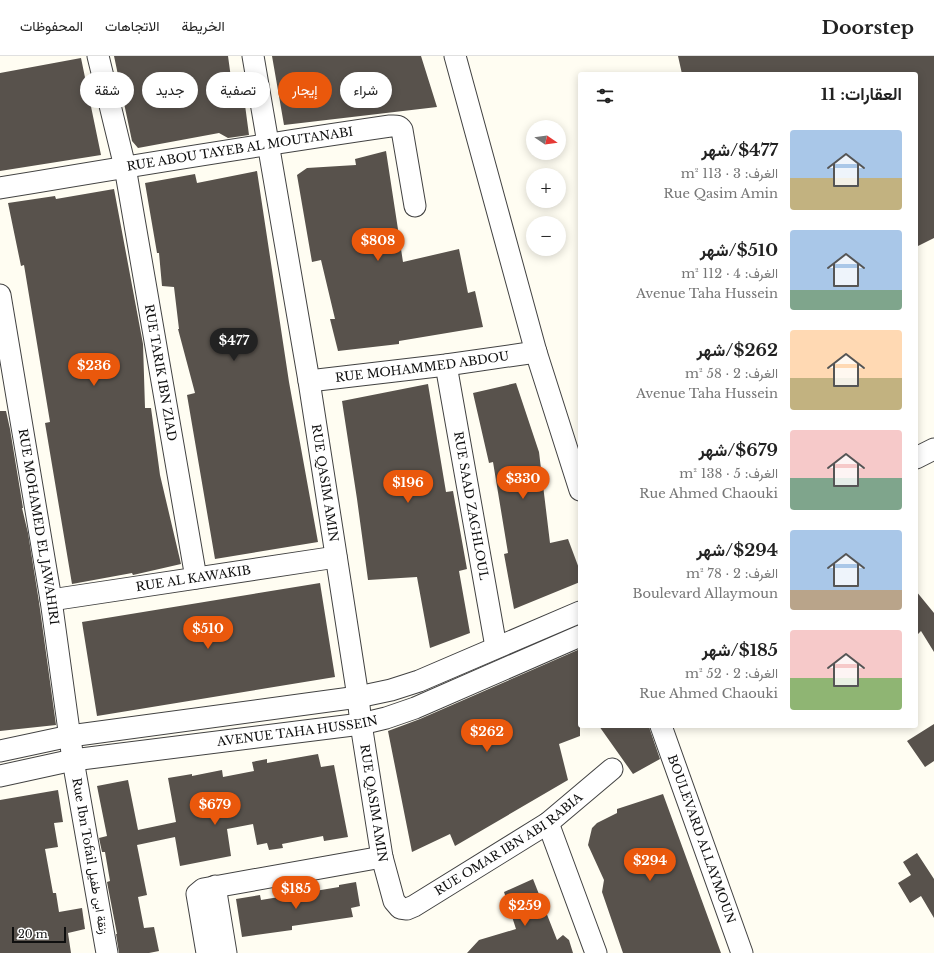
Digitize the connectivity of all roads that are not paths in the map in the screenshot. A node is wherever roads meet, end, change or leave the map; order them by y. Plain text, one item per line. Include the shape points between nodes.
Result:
1 (98, 56) edge
2 (253, 56) edge
3 (454, 56) edge
4 (268, 144) junction
5 (125, 167) junction
6 (0, 188) edge
7 (415, 206) dead end
8 (0, 295) edge
9 (536, 352) junction
10 (446, 365) junction
11 (309, 381) junction
12 (934, 449) edge
13 (918, 457) edge
14 (578, 484) edge
15 (336, 557) junction
16 (196, 578) junction
17 (51, 600) junction
18 (578, 613) edge
19 (578, 637) edge
20 (496, 647) junction
21 (358, 697) junction
22 (361, 724) junction
23 (662, 728) edge
24 (70, 736) junction
25 (0, 751) edge
26 (73, 760) junction
27 (612, 769) dead end
28 (0, 776) edge
29 (548, 823) junction
30 (382, 857) junction
31 (215, 886) junction
32 (400, 908) joint
33 (107, 953) edge
34 (207, 953) edge
35 (226, 953) edge
36 (596, 953) edge
37 (742, 953) edge

1 - 5 street, RUE TARIK IBN ZIAD
2 - 4 street, RUE QASIM AMIN
3 - 9 street
4 - 5 street, RUE ABOU TAYEB AL MOUTANABI
4 - 7 street, RUE ABOU TAYEB AL MOUTANABI via 390,126 400,127
4 - 11 street, RUE QASIM AMIN
5 - 6 street, RUE ABOU TAYEB AL MOUTANABI
5 - 16 street, RUE TARIK IBN ZIAD
8 - 17 street, RUE MOHAMED EL JAWAHIRI
9 - 10 street, RUE MOHAMMED ABDOU
9 - 14 street
10 - 11 street, RUE MOHAMMED ABDOU
10 - 20 street, RUE SAAD ZAGHLOUL
11 - 15 street, RUE QASIM AMIN
12 - 13 street
15 - 16 street, RUE AL KAWAKIB
15 - 21 street, RUE QASIM AMIN
16 - 17 street, RUE AL KAWAKIB
17 - 24 street, RUE MOHAMED EL JAWAHIRI
18 - 20 street, AVENUE TAHA HUSSEIN
19 - 22 street, AVENUE TAHA HUSSEIN via 415,708
20 - 21 street, AVENUE TAHA HUSSEIN via 419,681
21 - 22 street, RUE QASIM AMIN
21 - 24 street, AVENUE TAHA HUSSEIN
22 - 26 street, AVENUE TAHA HUSSEIN
22 - 30 street, RUE QASIM AMIN
23 - 37 street, BOULEVARD ALLAYMOUN
24 - 25 street, AVENUE TAHA HUSSEIN
24 - 26 street, RUE MOHAMED EL JAWAHIRI
26 - 28 street, AVENUE TAHA HUSSEIN
26 - 33 street, Rue Ibn Tofail زنقة ابن طفيل
27 - 29 street, RUE OMAR IBN ABI RABIA
29 - 32 street, RUE OMAR IBN ABI RABIA via 414,906
29 - 36 street
30 - 31 street
30 - 32 street, RUE QASIM AMIN via 394,901
31 - 34 street via 203,889 197,894
31 - 35 street

